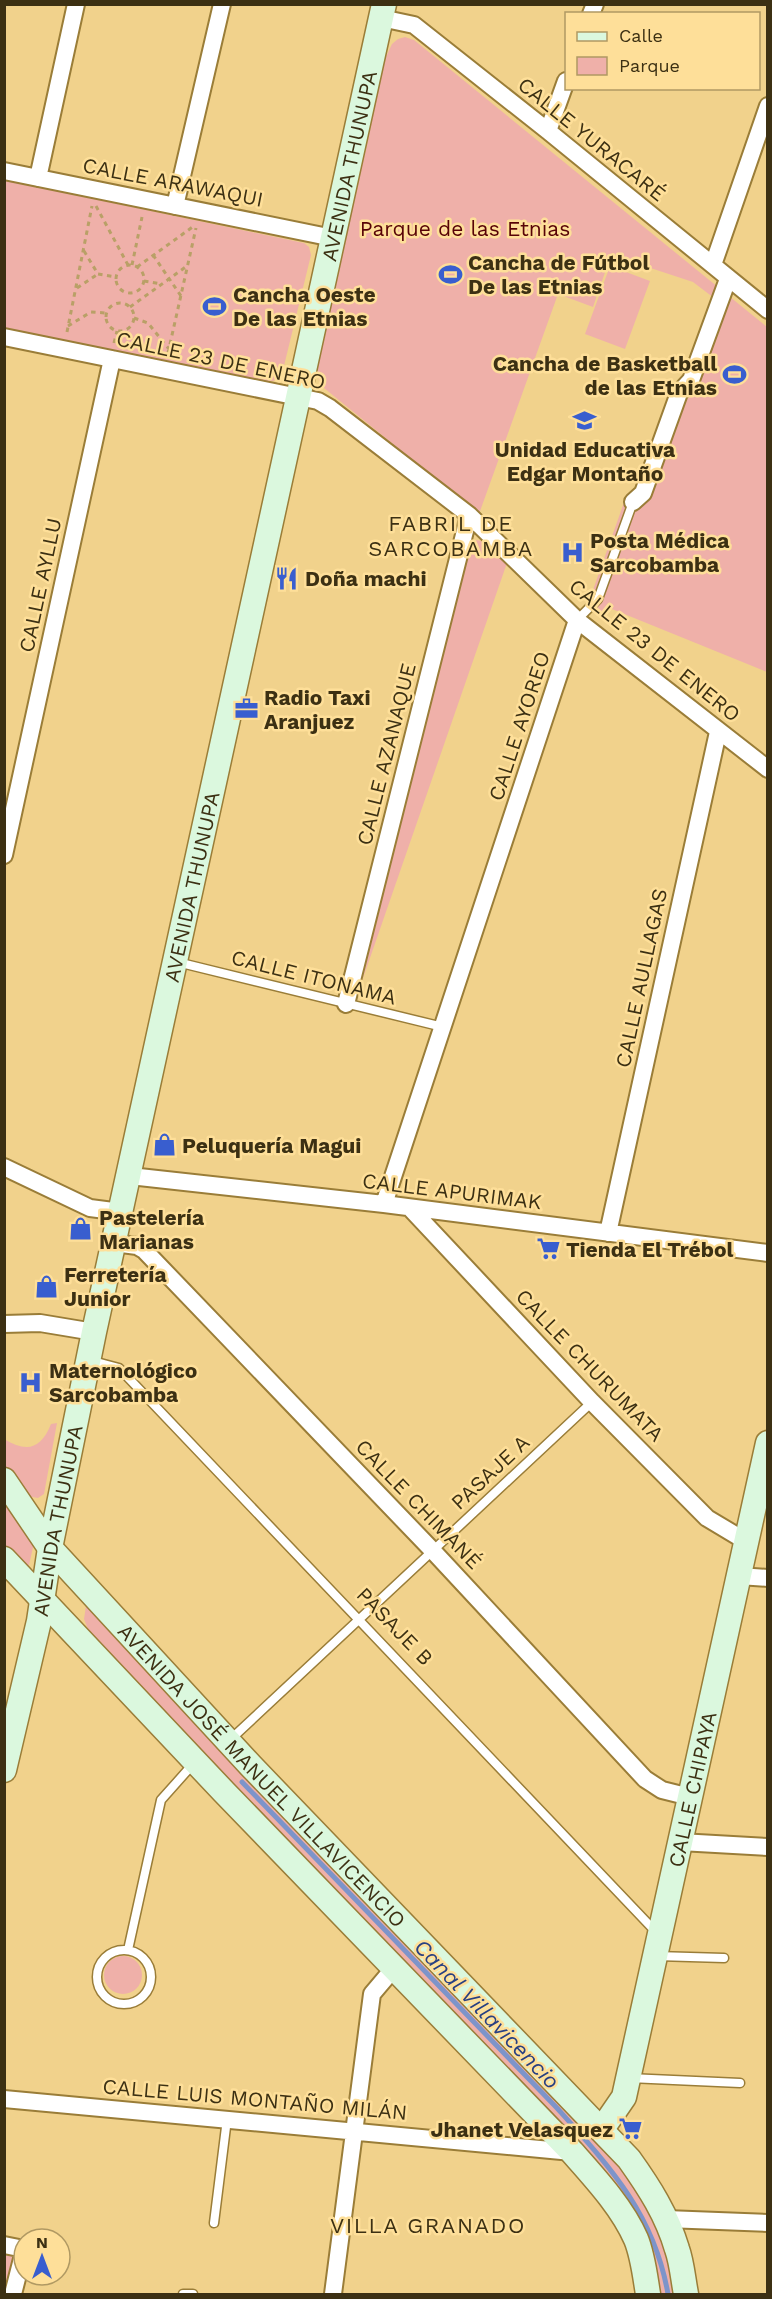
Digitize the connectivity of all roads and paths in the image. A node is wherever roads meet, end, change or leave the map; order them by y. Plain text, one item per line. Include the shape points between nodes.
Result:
1 (76, 4) edge
2 (222, 4) edge
3 (382, 11) edge
4 (565, 86) edge
5 (768, 106) edge
6 (548, 131) junction
7 (4, 171) edge
8 (38, 178) junction
9 (175, 206) junction
10 (143, 212) dead end
11 (333, 238) junction
12 (84, 250) junction
13 (153, 255) junction
14 (712, 265) junction
15 (132, 266) junction
16 (188, 266) junction
17 (98, 274) junction
18 (116, 277) junction
19 (169, 279) junction
20 (728, 279) junction
21 (144, 281) junction
22 (162, 284) junction
23 (76, 289) junction
24 (181, 296) junction
25 (130, 307) junction
26 (768, 310) edge
27 (106, 313) junction
28 (134, 318) junction
29 (68, 326) junction
30 (117, 331) junction
31 (4, 337) edge
32 (66, 337) dead end
33 (169, 350) junction
34 (113, 353) junction
35 (167, 358) dead end
36 (297, 397) junction
37 (633, 502) joint
38 (469, 515) junction
39 (577, 620) junction
40 (718, 732) junction
41 (768, 769) edge
42 (4, 855) edge
43 (177, 962) junction
44 (346, 1004) junction
45 (443, 1027) junction
46 (4, 1167) edge
47 (130, 1176) junction
48 (384, 1204) junction
49 (410, 1208) junction
50 (121, 1212) junction
51 (608, 1233) junction
52 (114, 1243) junction
53 (768, 1253) edge
54 (4, 1324) edge
55 (94, 1332) junction
56 (88, 1360) junction
57 (592, 1402) junction
58 (768, 1443) edge
59 (4, 1480) edge
60 (747, 1542) junction
61 (50, 1548) junction
62 (433, 1551) junction
63 (4, 1559) edge
64 (739, 1576) junction
65 (768, 1578) edge
66 (42, 1600) junction
67 (358, 1620) junction
68 (228, 1742) junction
69 (195, 1761) junction
70 (5, 1766) edge
71 (690, 1797) junction
72 (680, 1842) junction
73 (768, 1848) edge
74 (658, 1946) junction
75 (128, 1950) junction
76 (724, 1958) dead end
77 (394, 1968) junction
78 (628, 2078) junction
79 (740, 2083) dead end
80 (4, 2098) edge
81 (227, 2119) junction
82 (602, 2129) junction
83 (354, 2130) junction
84 (572, 2152) junction
85 (666, 2219) junction
86 (214, 2223) dead end
87 (768, 2223) edge
88 (183, 2294) edge
89 (193, 2295) edge
90 (333, 2295) edge
91 (648, 2295) edge
92 (686, 2295) edge

1 - 8 street
2 - 9 street
3 - 6 street, CALLE YURACARÉ via 414,25
3 - 11 street, AVENIDA THUNUPA
4 - 6 street
5 - 14 street
6 - 14 street, CALLE YURACARÉ
7 - 8 street, CALLE ARAWAQUI
8 - 9 street, CALLE ARAWAQUI
9 - 11 street, CALLE ARAWAQUI
10 - 15 path
11 - 36 street, AVENIDA THUNUPA
12 - 15 path via 93,202
12 - 17 path
12 - 23 path
13 - 15 path
13 - 16 path via 197,222
13 - 19 path
14 - 20 street, CALLE YURACARÉ
15 - 18 path via 120,269
15 - 21 path via 143,274
16 - 19 path
16 - 24 path
17 - 18 path
17 - 23 path
18 - 21 path via 120,290 129,293 138,291
19 - 22 path
19 - 24 path
20 - 26 street, CALLE YURACARÉ
20 - 37 street, CALLE AYOREO via 691,380 679,393 643,493
21 - 22 path
22 - 25 path
23 - 29 path
24 - 33 path
25 - 27 path via 117,303
25 - 28 path
27 - 29 path via 92,312
27 - 30 path via 107,324
28 - 30 path via 128,328
28 - 33 path via 148,322
29 - 32 path
30 - 34 path
31 - 34 street, CALLE 23 DE ENERO
33 - 35 path
34 - 36 street, CALLE 23 DE ENERO
34 - 42 street, CALLE AYLLU
36 - 38 street, CALLE 23 DE ENERO via 330,408
36 - 43 street, AVENIDA THUNUPA
37 - 39 lane, CALLE AYOREO via 598,599
38 - 39 street, CALLE 23 DE ENERO
38 - 44 street, CALLE AZANAQUE
39 - 40 street, CALLE 23 DE ENERO
39 - 45 street, CALLE AYOREO
40 - 41 street, CALLE 23 DE ENERO
40 - 51 street, CALLE AULLAGAS
43 - 44 lane, CALLE ITONAMA
43 - 47 street, AVENIDA THUNUPA
44 - 45 lane, CALLE ITONAMA
45 - 48 street, CALLE AYOREO
46 - 50 street via 90,1208
47 - 48 street, CALLE APURIMAK
47 - 50 street, AVENIDA THUNUPA
48 - 49 street, CALLE APURIMAK
49 - 51 street, CALLE APURIMAK
49 - 57 street, CALLE CHURUMATA
50 - 52 street, AVENIDA THUNUPA
51 - 53 street, CALLE APURIMAK
52 - 55 street, AVENIDA THUNUPA
52 - 62 street, CALLE CHIMANÉ via 144,1250
54 - 55 street via 40,1323
55 - 56 street, AVENIDA THUNUPA
56 - 61 street, AVENIDA THUNUPA
56 - 67 lane, PASAJE B via 119,1368
57 - 60 street, CALLE CHURUMATA via 707,1518
57 - 62 lane, PASAJE A
58 - 60 street, CALLE CHIPAYA
59 - 61 street, AVENIDA JOSÉ MANUEL VILLAVICENCIO
60 - 64 street, CALLE CHIPAYA
61 - 66 street, AVENIDA THUNUPA
61 - 68 street, AVENIDA JOSÉ MANUEL VILLAVICENCIO
62 - 67 lane, PASAJE A
62 - 71 street, CALLE CHIMANÉ via 645,1779 662,1790
63 - 66 street, AVENIDA JOSÉ MANUEL VILLAVICENCIO
64 - 65 street
64 - 71 street, CALLE CHIPAYA
66 - 69 street, AVENIDA JOSÉ MANUEL VILLAVICENCIO
66 - 70 street, AVENIDA THUNUPA
67 - 68 lane, PASAJE A
67 - 74 lane, PASAJE B
68 - 82 street, AVENIDA JOSÉ MANUEL VILLAVICENCIO
69 - 75 lane via 161,1800
69 - 77 street, AVENIDA JOSÉ MANUEL VILLAVICENCIO
71 - 72 street, CALLE CHIPAYA
72 - 73 street
72 - 74 street, CALLE CHIPAYA
74 - 76 lane
74 - 78 street, CALLE CHIPAYA
75 - 75 lane via 104,1958 97,1974 105,1997 122,2004 146,1993 151,1976 144,1959
77 - 83 street via 372,1994
77 - 84 street, AVENIDA JOSÉ MANUEL VILLAVICENCIO
78 - 79 lane
78 - 82 street, CALLE CHIPAYA via 624,2097
80 - 81 street, CALLE LUIS MONTAÑO MILÁN
81 - 83 street, CALLE LUIS MONTAÑO MILÁN
81 - 86 lane
82 - 85 street, AVENIDA JOSÉ MANUEL VILLAVICENCIO via 629,2159
83 - 84 street, CALLE LUIS MONTAÑO MILÁN
83 - 90 street
84 - 91 street, AVENIDA JOSÉ MANUEL VILLAVICENCIO via 599,2183 636,2239
85 - 87 street
85 - 92 street, AVENIDA JOSÉ MANUEL VILLAVICENCIO via 678,2250
88 - 89 lane

